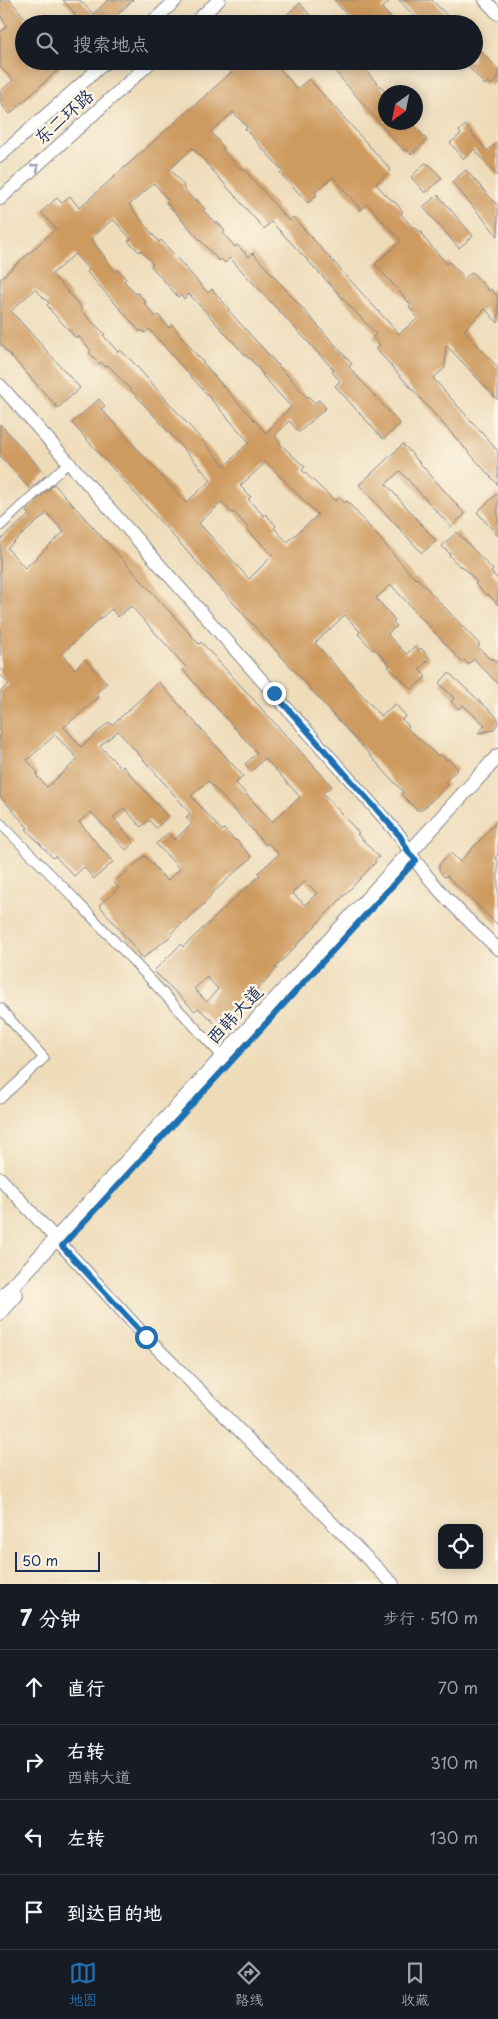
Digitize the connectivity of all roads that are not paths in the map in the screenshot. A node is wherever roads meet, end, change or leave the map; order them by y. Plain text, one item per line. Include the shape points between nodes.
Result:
1 (176, 0) edge
2 (219, 0) edge
3 (485, 0) edge
4 (498, 14) edge
5 (160, 15) edge
6 (203, 15) edge
7 (97, 70) edge
8 (142, 70) edge
9 (0, 156) edge
10 (0, 199) edge
11 (0, 385) edge
12 (69, 462) junction
13 (0, 526) edge
14 (498, 756) edge
15 (498, 770) edge
16 (0, 823) edge
17 (412, 857) junction
18 (498, 949) edge
19 (0, 1008) edge
20 (222, 1057) junction
21 (0, 1099) edge
22 (0, 1178) edge
23 (58, 1243) junction
24 (0, 1300) edge
25 (0, 1313) edge
26 (393, 1584) edge

1 - 5 street
2 - 6 street
3 - 4 street
7 - 9 street, 东二环路
10 -> 8 street, 东二环路
11 - 12 street
12 - 13 street
12 - 17 street via 400,836
14 - 17 main road, 西韩大道
15 - 17 main road, 西韩大道
16 - 20 street
17 - 18 street via 443,895
17 - 20 main road, 西韩大道
17 - 23 main road, 西韩大道
19 - 21 street via 44,1058
20 - 23 main road, 西韩大道
22 - 23 street
23 - 24 main road, 西韩大道
23 - 25 main road, 西韩大道
23 - 26 street via 146,1337

